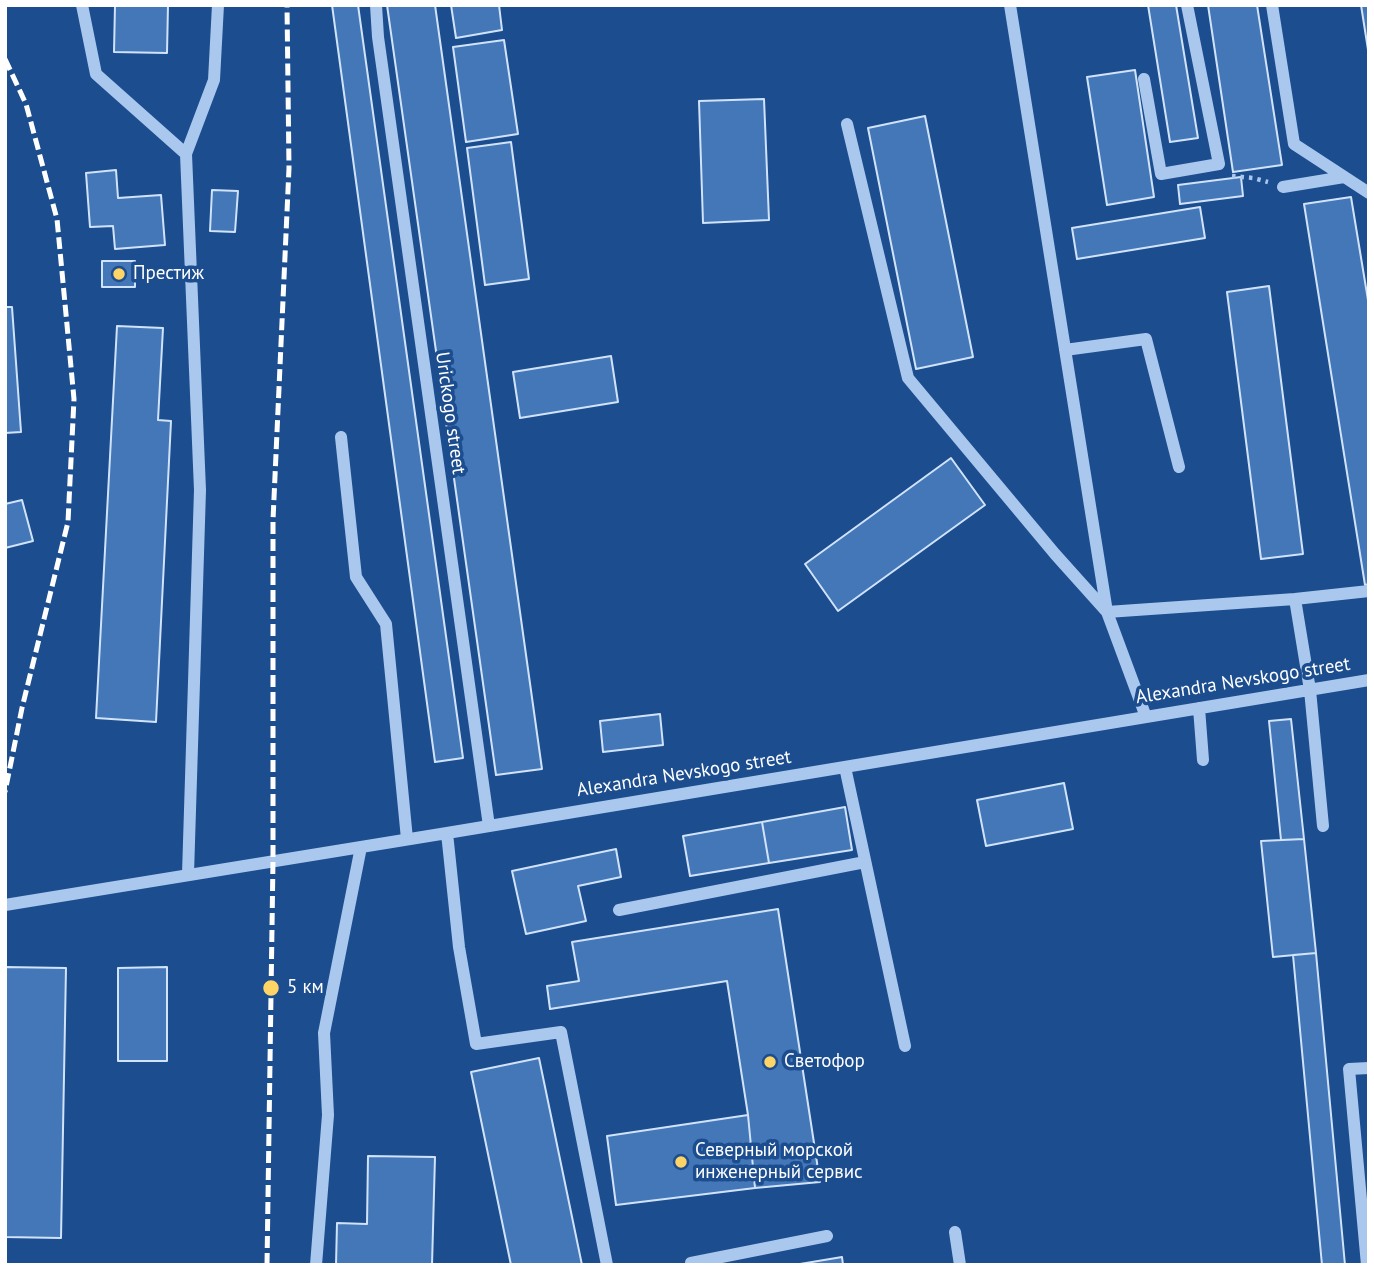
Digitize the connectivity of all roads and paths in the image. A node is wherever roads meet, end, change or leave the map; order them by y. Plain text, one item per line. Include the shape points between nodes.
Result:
1 (82, 5) edge
2 (218, 5) edge
3 (376, 5) edge
4 (1010, 5) edge
5 (1188, 5) edge
6 (1272, 5) edge
7 (1144, 79) dead end
8 (846, 124) dead end
9 (186, 154) junction
10 (1219, 164) junction
11 (1344, 177) junction
12 (1283, 187) joint
13 (1369, 193) edge
14 (1065, 350) junction
15 (341, 437) dead end
16 (1179, 467) dead end
17 (1369, 591) edge
18 (1295, 599) junction
19 (1107, 612) junction
20 (1369, 680) edge
21 (1310, 690) junction
22 (1199, 708) junction
23 (1146, 717) junction
24 (1203, 760) dead end
25 (845, 767) junction
26 (489, 826) junction
27 (1323, 826) dead end
28 (447, 833) junction
29 (407, 839) junction
30 (361, 847) junction
31 (864, 862) junction
32 (188, 874) junction
33 (5, 905) edge
34 (619, 910) dead end
35 (905, 1046) dead end
36 (1369, 1068) edge
37 (955, 1232) dead end
38 (827, 1236) dead end
39 (316, 1265) edge
40 (607, 1265) edge
41 (691, 1265) edge
42 (960, 1265) edge
43 (1367, 1265) edge

1 - 9 street via 96,74
2 - 9 street via 214,80
3 - 26 street, Urickogo street
4 - 14 street
5 - 10 street
6 - 11 street via 1293,144
7 - 10 street via 1161,174
8 - 19 street via 908,378
9 - 32 street via 200,490
10 - 12 path via 1227,175
11 - 12 street
11 - 13 street
14 - 16 street via 1146,339
14 - 19 street
15 - 29 street via 356,577 386,624
17 - 18 street
18 - 19 street
18 - 21 street
19 - 23 street
20 - 21 street, Alexandra Nevskogo street
21 - 22 street, Alexandra Nevskogo street
21 - 27 street
22 - 23 street, Alexandra Nevskogo street
22 - 24 street
23 - 25 street, Alexandra Nevskogo street
25 - 26 street, Alexandra Nevskogo street
25 - 31 street
26 - 28 street, Alexandra Nevskogo street
28 - 29 street, Alexandra Nevskogo street
28 - 40 street via 459,947 476,1044 561,1032
29 - 30 street, Alexandra Nevskogo street
30 - 32 street, Alexandra Nevskogo street
30 - 39 street via 324,1033 328,1115
31 - 34 street
31 - 35 street
32 - 33 street, Alexandra Nevskogo street
36 - 43 street via 1349,1069
37 - 42 street
38 - 41 street

